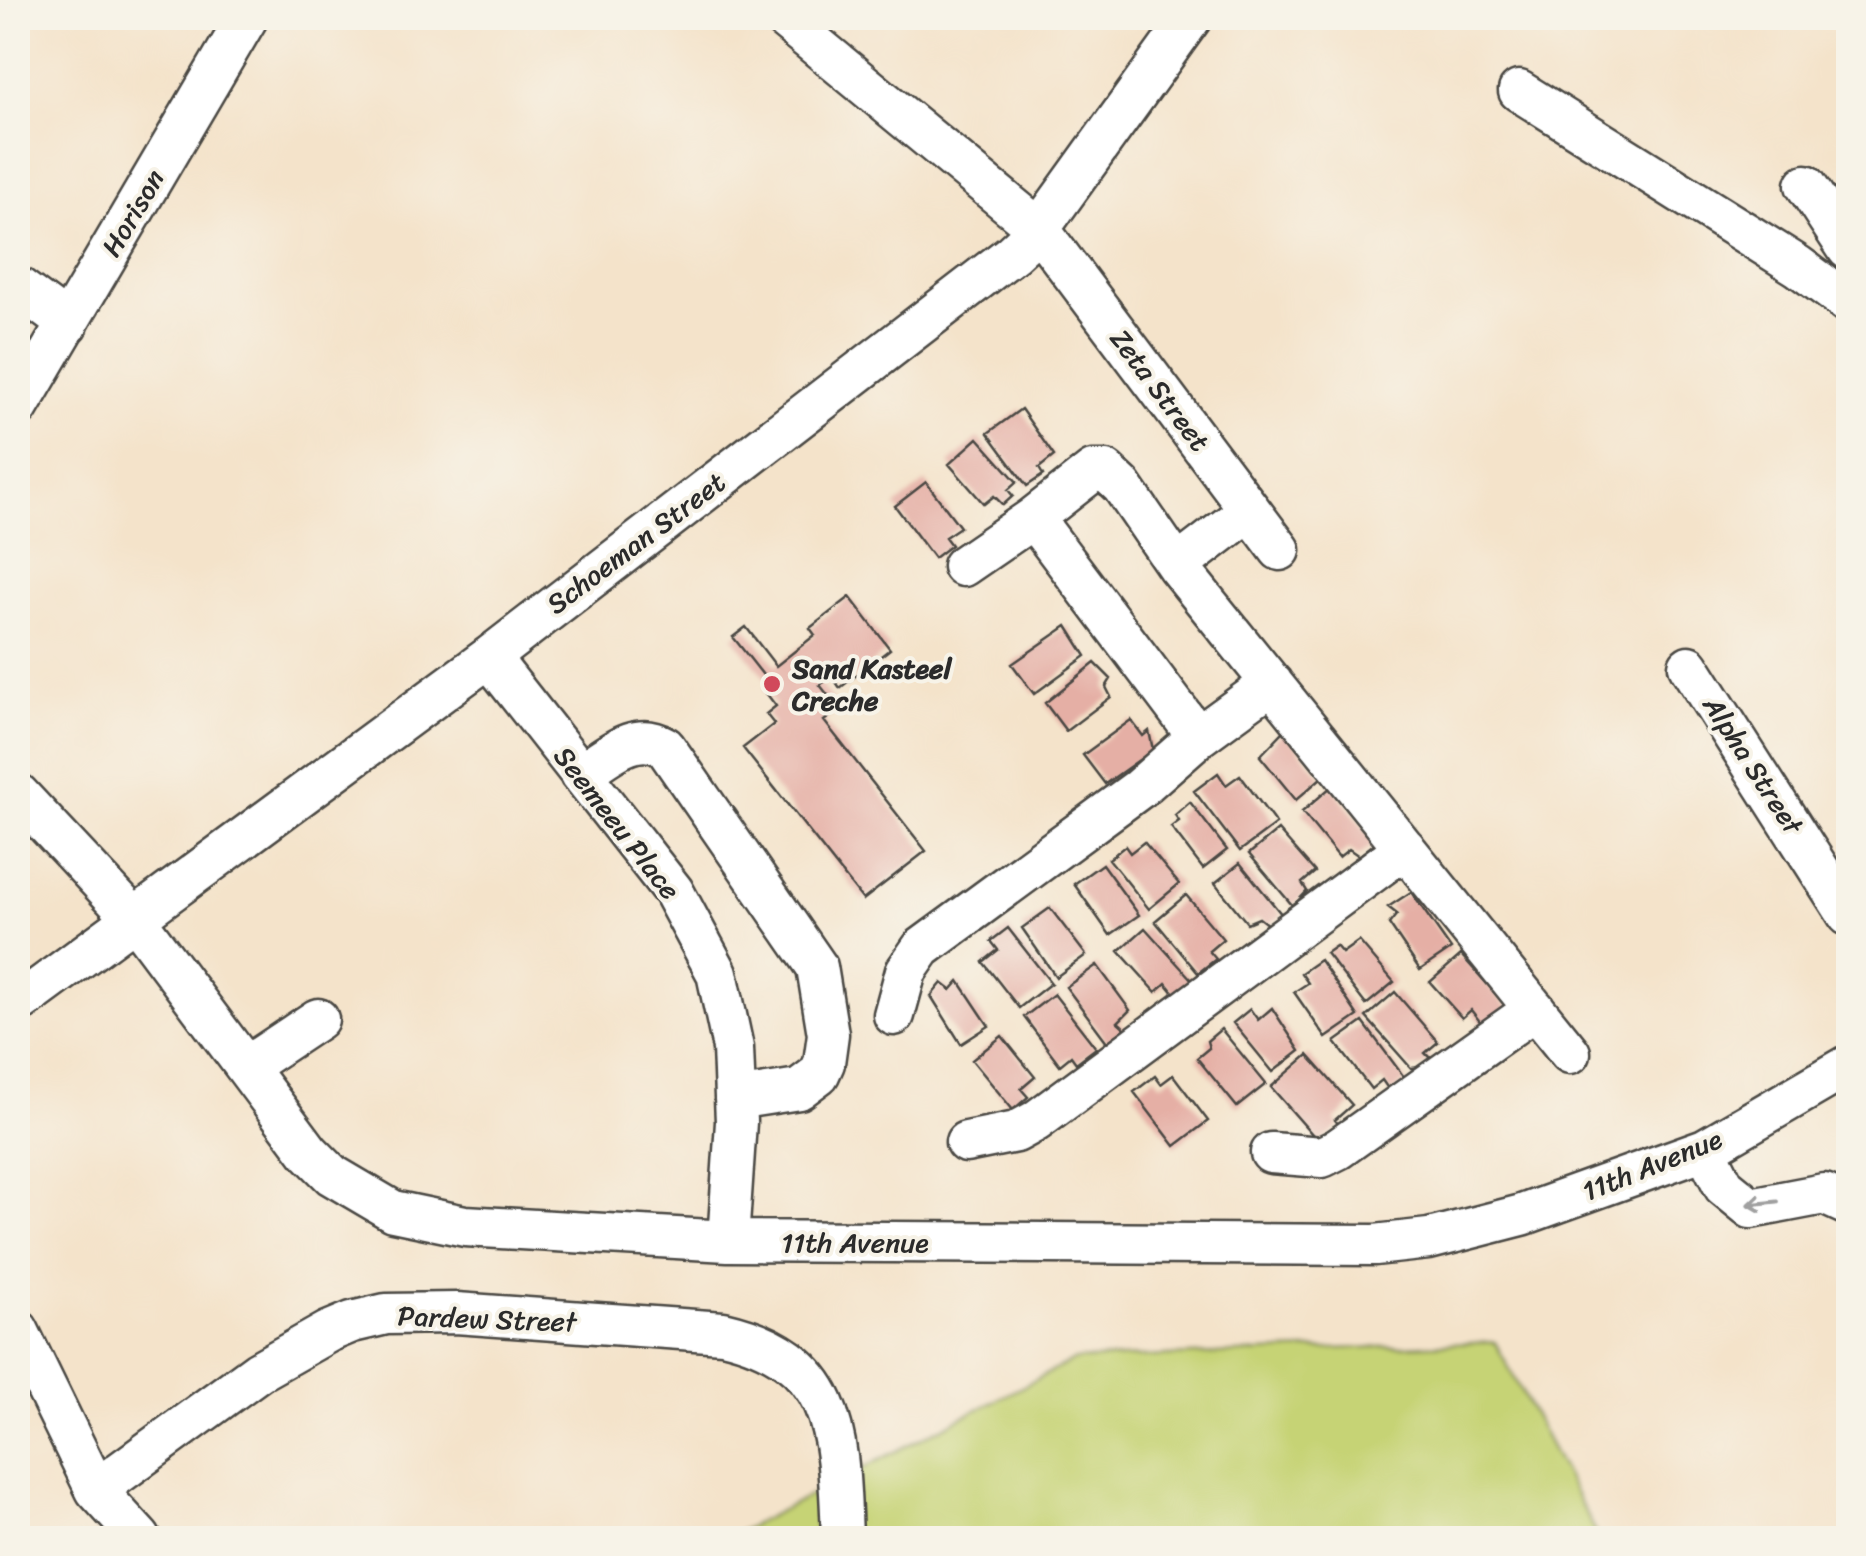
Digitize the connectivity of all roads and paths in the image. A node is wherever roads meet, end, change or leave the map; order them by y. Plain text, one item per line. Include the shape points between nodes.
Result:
1 (783, 18) edge
2 (1191, 18) edge
3 (234, 23) edge
4 (1519, 91) dead end
5 (1806, 185) dead end
6 (1039, 230) junction
7 (1848, 248) edge
8 (18, 287) edge
9 (1848, 303) edge
10 (68, 324) junction
11 (18, 407) edge
12 (1250, 510) junction
13 (1033, 518) junction
14 (1280, 550) dead end
15 (963, 566) dead end
16 (1177, 566) junction
17 (488, 656) junction
18 (1689, 666) dead end
19 (1272, 682) junction
20 (1198, 737) junction
21 (580, 774) junction
22 (18, 794) edge
23 (1405, 848) junction
24 (1848, 915) edge
25 (135, 919) junction
26 (18, 1004) edge
27 (1534, 1010) junction
28 (894, 1016) dead end
29 (318, 1019) dead end
30 (1570, 1054) dead end
31 (1848, 1066) edge
32 (246, 1067) junction
33 (735, 1099) junction
34 (966, 1142) dead end
35 (1705, 1149) junction
36 (1271, 1153) dead end
37 (1848, 1205) edge
38 (728, 1241) junction
39 (18, 1330) edge
40 (96, 1490) junction
41 (140, 1538) edge
42 (842, 1538) edge

1 - 6 street, Zeta Street
2 - 6 street, Schoeman Street
3 - 10 street, Horison
4 - 9 street
5 - 7 street
6 - 12 street, Zeta Street
6 - 17 street, Schoeman Street
8 - 10 street
10 - 11 street, Horison
12 - 14 street, Zeta Street
12 - 16 street
13 - 15 street
13 - 16 street via 1093,470 1106,471
13 - 20 street
16 - 19 street
17 - 21 street, Seemeeu Place
17 - 25 street, Schoeman Street
18 - 24 street, Alpha Street
19 - 20 street
19 - 23 street
20 - 28 street via 1140,788 922,948 906,970
21 - 33 street, Seemeeu Place via 674,891 716,973 734,1048
21 - 33 street via 631,742 646,738 665,747 817,967 828,1034 818,1074 799,1088
22 - 25 street, 11th Avenue
23 - 27 street
23 - 34 street via 1036,1121
25 - 26 street, Schoeman Street
25 - 32 street, 11th Avenue
27 - 30 street
27 - 36 street via 1338,1150 1322,1157
29 - 32 street
31 - 35 street, 11th Avenue
32 - 38 street, 11th Avenue via 332,1175 393,1211 464,1226
33 - 38 street, Seemeeu Place
37 -> 35 street via 1824,1194 1750,1208 1724,1186
35 - 38 street, 11th Avenue via 1522,1215 1429,1240
39 - 40 street
40 - 41 street
40 - 42 street, Pardew Street via 234,1388 328,1332 386,1314 456,1313 722,1332 776,1350 804,1374 830,1420 839,1451

